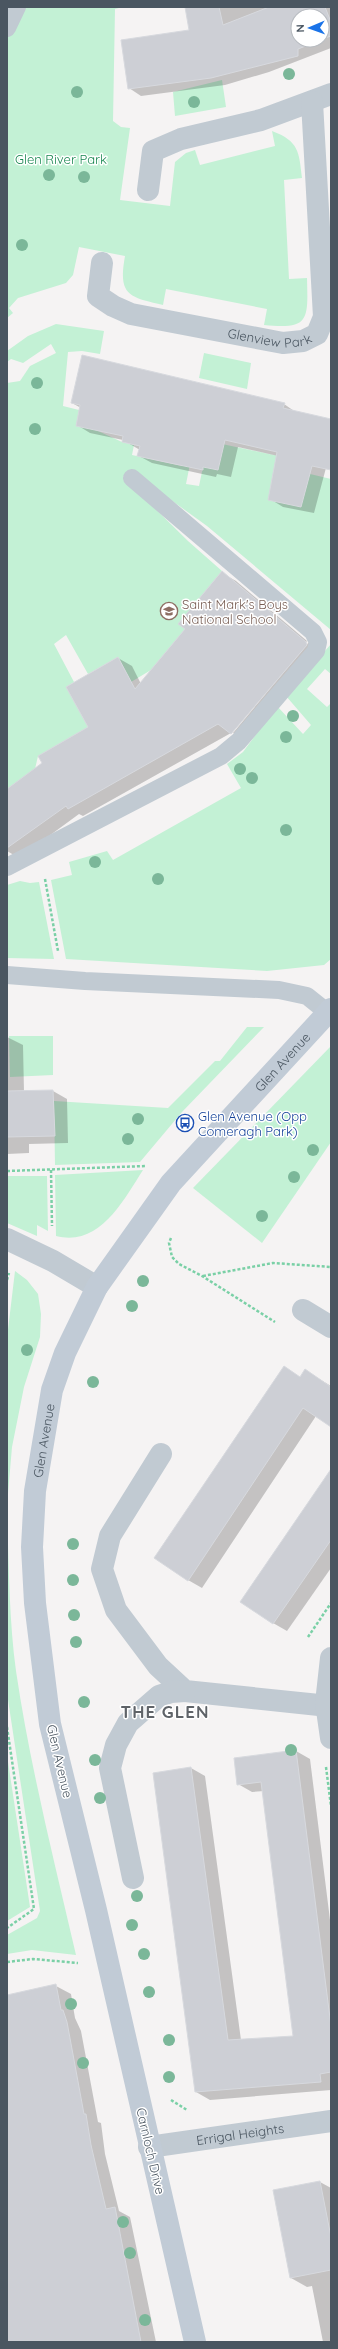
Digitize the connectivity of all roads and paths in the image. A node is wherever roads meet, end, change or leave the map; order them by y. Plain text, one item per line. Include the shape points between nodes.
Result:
1 (17, 7) edge
2 (7, 28) edge
3 (321, 98) edge
4 (148, 190) dead end
5 (102, 263) dead end
6 (132, 478) dead end
7 (7, 867) edge
8 (45, 881) dead end
9 (60, 959) dead end
10 (7, 975) edge
11 (329, 1011) edge
12 (51, 1170) junction
13 (7, 1171) edge
14 (170, 1183) junction
15 (171, 1236) dead end
16 (7, 1239) edge
17 (53, 1261) junction
18 (331, 1267) edge
19 (202, 1276) junction
20 (97, 1287) junction
21 (303, 1310) dead end
22 (277, 1323) dead end
23 (331, 1327) edge
24 (161, 1454) dead end
25 (331, 1658) edge
26 (185, 1691) junction
27 (326, 1703) junction
28 (7, 1727) edge
29 (331, 1738) edge
30 (133, 1878) dead end
31 (7, 1928) edge
32 (107, 1960) joint
33 (7, 1962) edge
34 (64, 1963) dead end
35 (166, 2097) dead end
36 (190, 2111) dead end
37 (331, 2121) edge
38 (149, 2146) junction
39 (195, 2342) edge

1 - 2 lane
3 - 4 street, Glenview Park via 261,120 181,139 153,151
3 - 5 street, Glenview Park via 324,317 316,334 302,341 282,343 131,314 98,296
6 - 7 lane via 313,632 318,642 316,651 239,741 221,756
8 - 9 path
10 - 11 lane via 278,990 306,996
11 - 14 street, Glen Avenue
12 - 13 path
12 - 14 path via 150,1166
12 - 17 path
14 - 20 street, Glen Avenue
15 - 19 path via 169,1243 172,1257 179,1264
16 - 17 street
17 - 20 street
18 - 19 path via 273,1263
19 - 22 path
20 - 32 street, Glen Avenue via 65,1353 52,1390 35,1491 32,1547 35,1603 50,1724
21 - 23 street
24 - 26 street via 110,1536 102,1568 116,1610 158,1666
25 - 27 street
26 - 27 street via 319,1705
26 - 30 street via 160,1696 128,1723 116,1745 110,1768
27 - 29 street
28 - 31 path via 34,1909
32 - 38 street, Carnloch Drive
33 - 34 path via 33,1959
35 - 36 path
37 - 38 street, Errigal Heights
38 - 39 street, Carnloch Drive

